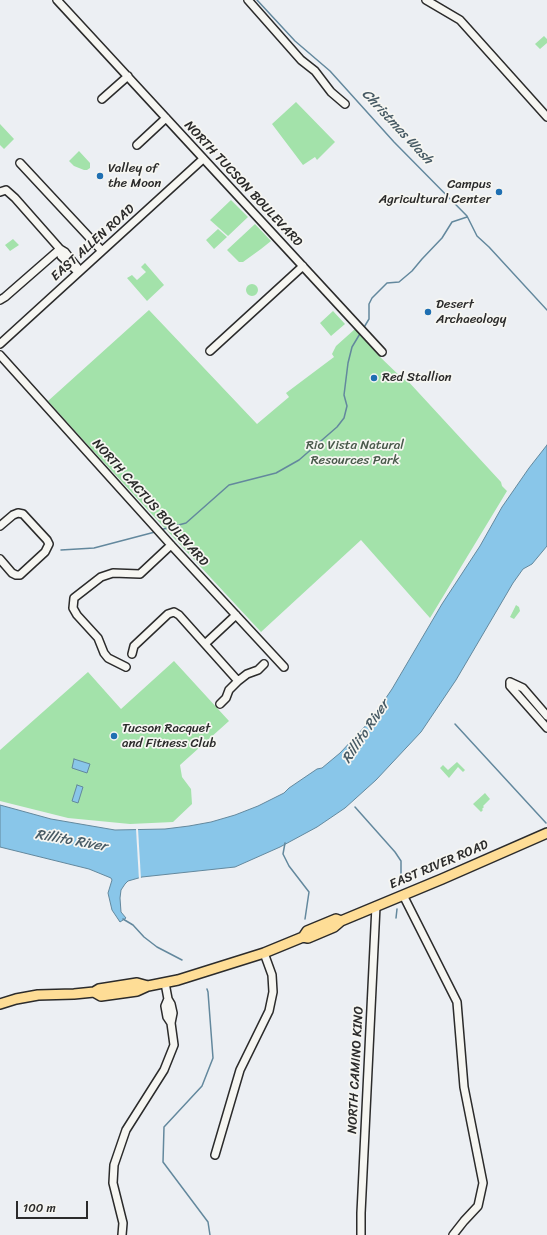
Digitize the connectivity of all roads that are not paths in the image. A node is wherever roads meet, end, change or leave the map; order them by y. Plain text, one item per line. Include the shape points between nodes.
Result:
1 (57, 0) edge
2 (248, 0) edge
3 (426, 0) edge
4 (128, 76) junction
5 (102, 100) dead end
6 (345, 104) dead end
7 (547, 116) edge
8 (166, 118) junction
9 (137, 145) dead end
10 (203, 159) junction
11 (20, 163) dead end
12 (3, 191) edge
13 (60, 249) junction
14 (102, 251) junction
15 (303, 266) junction
16 (78, 272) junction
17 (0, 300) edge
18 (0, 344) edge
19 (210, 351) dead end
20 (382, 352) dead end
21 (0, 355) edge
22 (0, 526) edge
23 (171, 545) junction
24 (0, 559) edge
25 (236, 615) junction
26 (206, 644) junction
27 (132, 654) dead end
28 (264, 664) dead end
29 (126, 667) dead end
30 (284, 667) dead end
31 (238, 681) junction
32 (220, 704) dead end
33 (547, 716) edge
34 (547, 728) edge
35 (547, 833) edge
36 (404, 895) junction
37 (376, 906) junction
38 (264, 953) junction
39 (165, 983) junction
40 (0, 1004) edge
41 (215, 1155) dead end
42 (122, 1235) edge
43 (361, 1235) edge
44 (453, 1235) edge

1 - 4 street, NORTH TUCSON BOULEVARD
2 - 6 street via 301,60 315,71 331,92
3 - 7 street via 460,20
4 - 5 street
4 - 8 street, NORTH TUCSON BOULEVARD
8 - 9 street, NORTH TUCSON BOULEVARD
8 - 10 street, NORTH TUCSON BOULEVARD
10 - 14 street, EAST ALLEN ROAD
10 - 15 street, NORTH TUCSON BOULEVARD
11 - 14 street
12 - 13 street via 15,198
13 - 16 street via 77,266
13 - 17 street
14 - 16 street, EAST ALLEN ROAD
15 - 19 street, NORTH TUCSON BOULEVARD
15 - 20 street, NORTH TUCSON BOULEVARD
16 - 18 street, EAST ALLEN ROAD
21 - 23 street, NORTH CACTUS BOULEVARD
22 - 24 street via 18,513 26,516 49,544 45,552 20,575 12,573
23 - 25 street, NORTH CACTUS BOULEVARD
23 - 29 street via 140,574 113,573 101,577 74,598 73,608 98,638 104,654
25 - 26 street
25 - 30 street, NORTH CACTUS BOULEVARD
26 - 27 street via 175,612 168,614 134,646
26 - 31 street
28 - 31 street
31 - 32 street
33 - 34 street via 523,688 510,682 510,686
35 - 36 main road, EAST RIVER ROAD
36 - 37 main road, EAST RIVER ROAD
36 - 44 street via 457,1002 464,1087 483,1183 478,1206
37 - 38 main road, EAST RIVER ROAD via 341,921 336,919 307,930 303,937
37 - 43 street, NORTH CAMINO KINO
38 - 39 main road, EAST RIVER ROAD
38 - 41 street via 272,975 273,992 269,1011 240,1070
39 - 40 main road, EAST RIVER ROAD via 148,986 137,983 99,988 94,992 38,995
39 - 42 street via 168,999 165,1006 167,1018 171,1023 174,1045 164,1070 126,1130 114,1165 113,1183 123,1223

